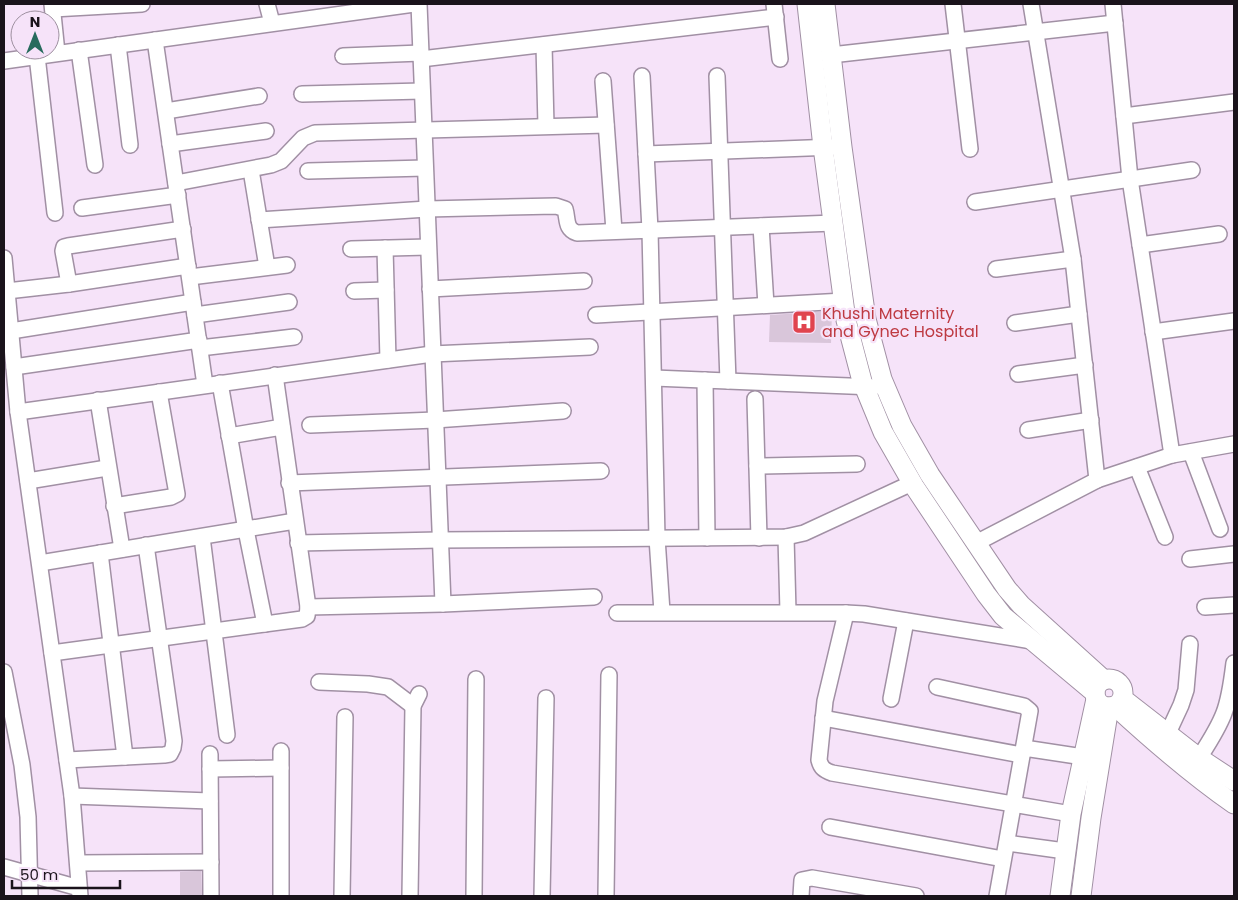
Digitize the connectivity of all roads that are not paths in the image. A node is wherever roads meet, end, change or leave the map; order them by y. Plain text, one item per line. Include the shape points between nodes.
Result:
1 (142, 4) edge
2 (267, 4) edge
3 (412, 4) edge
4 (419, 4) edge
5 (807, 4) edge
6 (824, 4) edge
7 (954, 4) edge
8 (1032, 4) edge
9 (1113, 4) edge
10 (383, 6) edge
11 (52, 7) edge
12 (775, 10) edge
13 (272, 24) junction
14 (1115, 24) junction
15 (1035, 32) junction
16 (155, 40) junction
17 (959, 41) junction
18 (118, 45) junction
19 (544, 45) junction
20 (79, 50) junction
21 (60, 53) edge
22 (343, 56) dead end
23 (421, 56) junction
24 (831, 56) junction
25 (780, 59) dead end
26 (37, 60) edge
27 (642, 76) dead end
28 (717, 76) dead end
29 (603, 81) dead end
30 (422, 91) junction
31 (302, 94) dead end
32 (260, 96) dead end
33 (1234, 102) edge
34 (166, 111) junction
35 (1124, 116) junction
36 (606, 125) junction
37 (546, 126) junction
38 (424, 129) junction
39 (266, 131) dead end
40 (170, 144) junction
41 (130, 145) dead end
42 (832, 147) junction
43 (970, 149) dead end
44 (719, 151) junction
45 (646, 154) junction
46 (95, 165) dead end
47 (425, 168) junction
48 (251, 170) junction
49 (1192, 170) dead end
50 (308, 171) dead end
51 (1130, 179) junction
52 (177, 189) junction
53 (1062, 190) junction
54 (975, 202) dead end
55 (82, 208) dead end
56 (427, 209) junction
57 (55, 213) dead end
58 (259, 220) junction
59 (834, 223) junction
60 (761, 226) junction
61 (721, 227) junction
62 (182, 229) junction
63 (650, 230) junction
64 (614, 231) junction
65 (1219, 234) dead end
66 (1140, 245) junction
67 (428, 247) junction
68 (385, 248) junction
69 (351, 249) dead end
70 (4, 258) edge
71 (1072, 259) junction
72 (287, 265) dead end
73 (267, 267) junction
74 (996, 269) dead end
75 (189, 272) junction
76 (584, 281) dead end
77 (69, 284) junction
78 (430, 289) junction
79 (386, 290) junction
80 (7, 291) junction
81 (354, 291) dead end
82 (844, 301) junction
83 (289, 302) dead end
84 (766, 305) junction
85 (726, 307) junction
86 (194, 308) junction
87 (6, 310) edge
88 (652, 310) junction
89 (1079, 314) junction
90 (596, 315) dead end
91 (1234, 321) edge
92 (1014, 323) dead end
93 (11, 331) junction
94 (1154, 332) junction
95 (294, 337) dead end
96 (199, 344) junction
97 (590, 346) dead end
98 (432, 354) junction
99 (388, 360) junction
100 (1085, 365) junction
101 (14, 367) junction
102 (1018, 374) dead end
103 (275, 375) junction
104 (654, 378) junction
105 (705, 380) junction
106 (728, 381) junction
107 (212, 384) junction
108 (10, 387) edge
109 (864, 387) junction
110 (886, 388) junction
111 (159, 392) junction
112 (755, 399) dead end
113 (98, 400) junction
114 (563, 411) dead end
115 (18, 412) junction
116 (435, 420) junction
117 (1091, 420) junction
118 (310, 426) dead end
119 (282, 427) junction
120 (1028, 430) dead end
121 (229, 436) junction
122 (1234, 444) edge
123 (1191, 452) junction
124 (1172, 455) junction
125 (857, 464) dead end
126 (757, 466) junction
127 (1137, 466) junction
128 (107, 468) junction
129 (601, 471) dead end
130 (437, 478) junction
131 (1098, 480) junction
132 (28, 481) junction
133 (290, 483) junction
134 (912, 483) junction
135 (114, 506) junction
136 (295, 521) junction
137 (1220, 529) dead end
138 (246, 530) junction
139 (202, 537) junction
140 (786, 537) junction
141 (1165, 537) dead end
142 (658, 538) junction
143 (707, 538) junction
144 (759, 538) junction
145 (439, 540) junction
146 (298, 543) junction
147 (976, 543) junction
148 (146, 546) junction
149 (122, 550) junction
150 (100, 553) junction
151 (1234, 554) edge
152 (1190, 559) dead end
153 (40, 563) junction
154 (594, 597) dead end
155 (443, 604) junction
156 (1234, 605) edge
157 (308, 607) junction
158 (1205, 607) dead end
159 (662, 612) junction
160 (788, 612) junction
161 (617, 613) dead end
162 (846, 613) junction
163 (906, 621) junction
164 (265, 624) junction
165 (214, 630) junction
166 (159, 637) junction
167 (1032, 641) junction
168 (111, 644) junction
169 (1190, 644) dead end
170 (52, 653) junction
171 (1234, 663) edge
172 (4, 672) edge
173 (608, 675) dead end
174 (476, 679) dead end
175 (320, 682) dead end
176 (937, 687) dead end
177 (1107, 697) junction
178 (546, 698) dead end
179 (891, 699) dead end
180 (7, 706) edge
181 (345, 717) dead end
182 (823, 718) junction
183 (1168, 733) junction
184 (227, 735) dead end
185 (281, 751) dead end
186 (1023, 751) junction
187 (125, 757) junction
188 (1083, 757) junction
189 (1199, 758) junction
190 (67, 760) junction
191 (281, 768) junction
192 (1234, 781) edge
193 (72, 796) junction
194 (210, 801) junction
195 (1013, 804) junction
196 (1234, 804) edge
197 (1071, 816) junction
198 (1090, 823) junction
199 (830, 827) dead end
200 (1006, 843) junction
201 (1066, 852) junction
202 (1003, 859) junction
203 (211, 862) junction
204 (78, 863) junction
205 (4, 867) edge
206 (29, 875) junction
207 (80, 892) edge
208 (30, 896) edge
209 (211, 896) edge
210 (281, 896) edge
211 (342, 896) edge
212 (410, 896) edge
213 (474, 896) edge
214 (542, 896) edge
215 (606, 896) edge
216 (801, 896) edge
217 (916, 896) edge
218 (997, 896) edge
219 (1060, 896) edge
220 (1081, 896) edge

1 - 11 street
2 - 13 street
3 - 10 street
4 - 23 street
5 - 42 street
6 - 24 street
7 - 17 street
8 - 15 street
9 - 14 street
10 - 13 street
12 - 19 street
12 - 25 street
13 - 16 street
14 - 15 street
14 - 35 street
15 - 17 street
15 - 53 street
16 - 18 street
16 - 34 street
17 - 24 street
17 - 43 street
18 - 20 street
18 - 41 street
19 - 23 street
19 - 37 street
20 - 21 street
20 - 46 street
22 - 23 street
23 - 30 street
24 - 42 street
26 - 57 street
27 - 45 street
28 - 44 street
29 - 36 street
30 - 31 street
30 - 38 street
32 - 34 street
33 - 35 street
34 - 40 street
35 - 51 street
36 - 37 street
36 - 64 street
37 - 38 street
38 - 47 street
38 - 48 street via 315,133 303,138 281,161
39 - 40 street
40 - 52 street
42 - 44 street
42 - 59 street
42 - 110 street via 866,319
44 - 45 street
44 - 61 street
45 - 63 street
47 - 50 street
47 - 56 street
48 - 52 street
48 - 58 street
49 - 51 street
51 - 53 street
51 - 66 street
52 - 55 street
52 - 62 street
53 - 54 street
53 - 71 street
56 - 58 street
56 - 64 street via 562,206 571,231
56 - 67 street
58 - 73 street
59 - 60 street
59 - 82 street
60 - 61 street
60 - 84 street
61 - 63 street
61 - 85 street
62 - 75 street
62 - 77 street via 64,247
63 - 64 street
63 - 88 street
65 - 66 street
66 - 94 street
67 - 68 street
67 - 78 street
68 - 69 street
68 - 79 street
70 - 80 street
71 - 74 street
71 - 89 street
72 - 73 street
73 - 75 street
75 - 77 street
75 - 86 street
76 - 78 street
77 - 80 street
78 - 98 street
79 - 81 street
79 - 99 street
80 - 87 street
82 - 84 street
82 - 109 street
83 - 86 street
84 - 85 street
85 - 88 street
85 - 106 street
86 - 93 street
86 - 96 street
87 - 93 street
88 - 90 street
88 - 104 street
89 - 92 street
89 - 100 street
91 - 94 street
93 - 101 street
94 - 124 street
95 - 96 street
96 - 101 street
96 - 107 street
97 - 98 street
98 - 99 street
98 - 116 street
99 - 103 street
100 - 102 street
100 - 117 street
101 - 108 street
103 - 107 street
103 - 119 street
104 - 105 street
104 - 142 street
105 - 106 street
105 - 143 street
106 - 109 street
107 - 111 street
107 - 121 street
108 - 115 street
109 - 110 street
109 - 134 street via 883,432
110 - 147 street via 902,426 930,475
111 - 113 street
111 - 135 street via 176,494
112 - 126 street
113 - 115 street
113 - 128 street
114 - 116 street
115 - 132 street
116 - 118 street
116 - 130 street
117 - 120 street
117 - 131 street
119 - 121 street
119 - 133 street
121 - 138 street
122 - 123 street
123 - 124 street
123 - 137 street
124 - 127 street
125 - 126 street
126 - 144 street
127 - 131 street
127 - 141 street
128 - 132 street
128 - 135 street
129 - 130 street
130 - 133 street
130 - 145 street
131 - 147 street
132 - 153 street
133 - 136 street
134 - 140 street via 804,533
134 - 167 street via 986,594 1003,616
135 - 149 street
136 - 138 street
136 - 146 street
138 - 139 street
138 - 164 street
139 - 148 street
139 - 165 street
140 - 144 street
140 - 160 street
142 - 143 street
142 - 145 street
142 - 159 street
143 - 144 street
145 - 146 street
145 - 155 street
146 - 157 street
147 - 177 street via 1007,589
148 - 149 street
148 - 166 street
149 - 150 street
150 - 153 street
150 - 168 street
151 - 152 street
153 - 170 street
154 - 155 street
155 - 157 street
156 - 158 street
157 - 164 street via 308,616 302,619
159 - 160 street
159 - 161 street
160 - 162 street
162 - 163 street
162 - 182 street
163 - 167 street
163 - 179 street
164 - 165 street
165 - 166 street
165 - 184 street
166 - 168 street
166 - 187 street via 173,748 170,754
167 - 177 street
168 - 170 street
168 - 187 street
169 - 183 street via 1186,690
170 - 190 street
171 - 189 street via 1225,712
172 - 180 street
173 - 215 street
174 - 213 street
175 - 212 street via 388,687 416,700
176 - 186 street via 1028,708 1030,715
177 - 183 street
177 - 188 street
177 - 196 street via 1161,748
177 - 198 street
178 - 214 street
180 - 206 street via 22,765 28,817
181 - 211 street
182 - 186 street
182 - 195 street via 819,760 825,771
183 - 189 street
185 - 191 street
186 - 188 street
186 - 195 street
187 - 190 street
188 - 197 street
189 - 192 street
190 - 193 street
191 - 194 street via 210,761
191 - 210 street
193 - 194 street
193 - 204 street
194 - 203 street
195 - 197 street
195 - 200 street
197 - 198 street
197 - 201 street
198 - 220 street
199 - 202 street
200 - 201 street
200 - 202 street
201 - 219 street
202 - 218 street
203 - 204 street
203 - 209 street
204 - 207 street
205 - 206 street
206 - 207 street
206 - 208 street
216 - 217 street via 802,880 812,878

